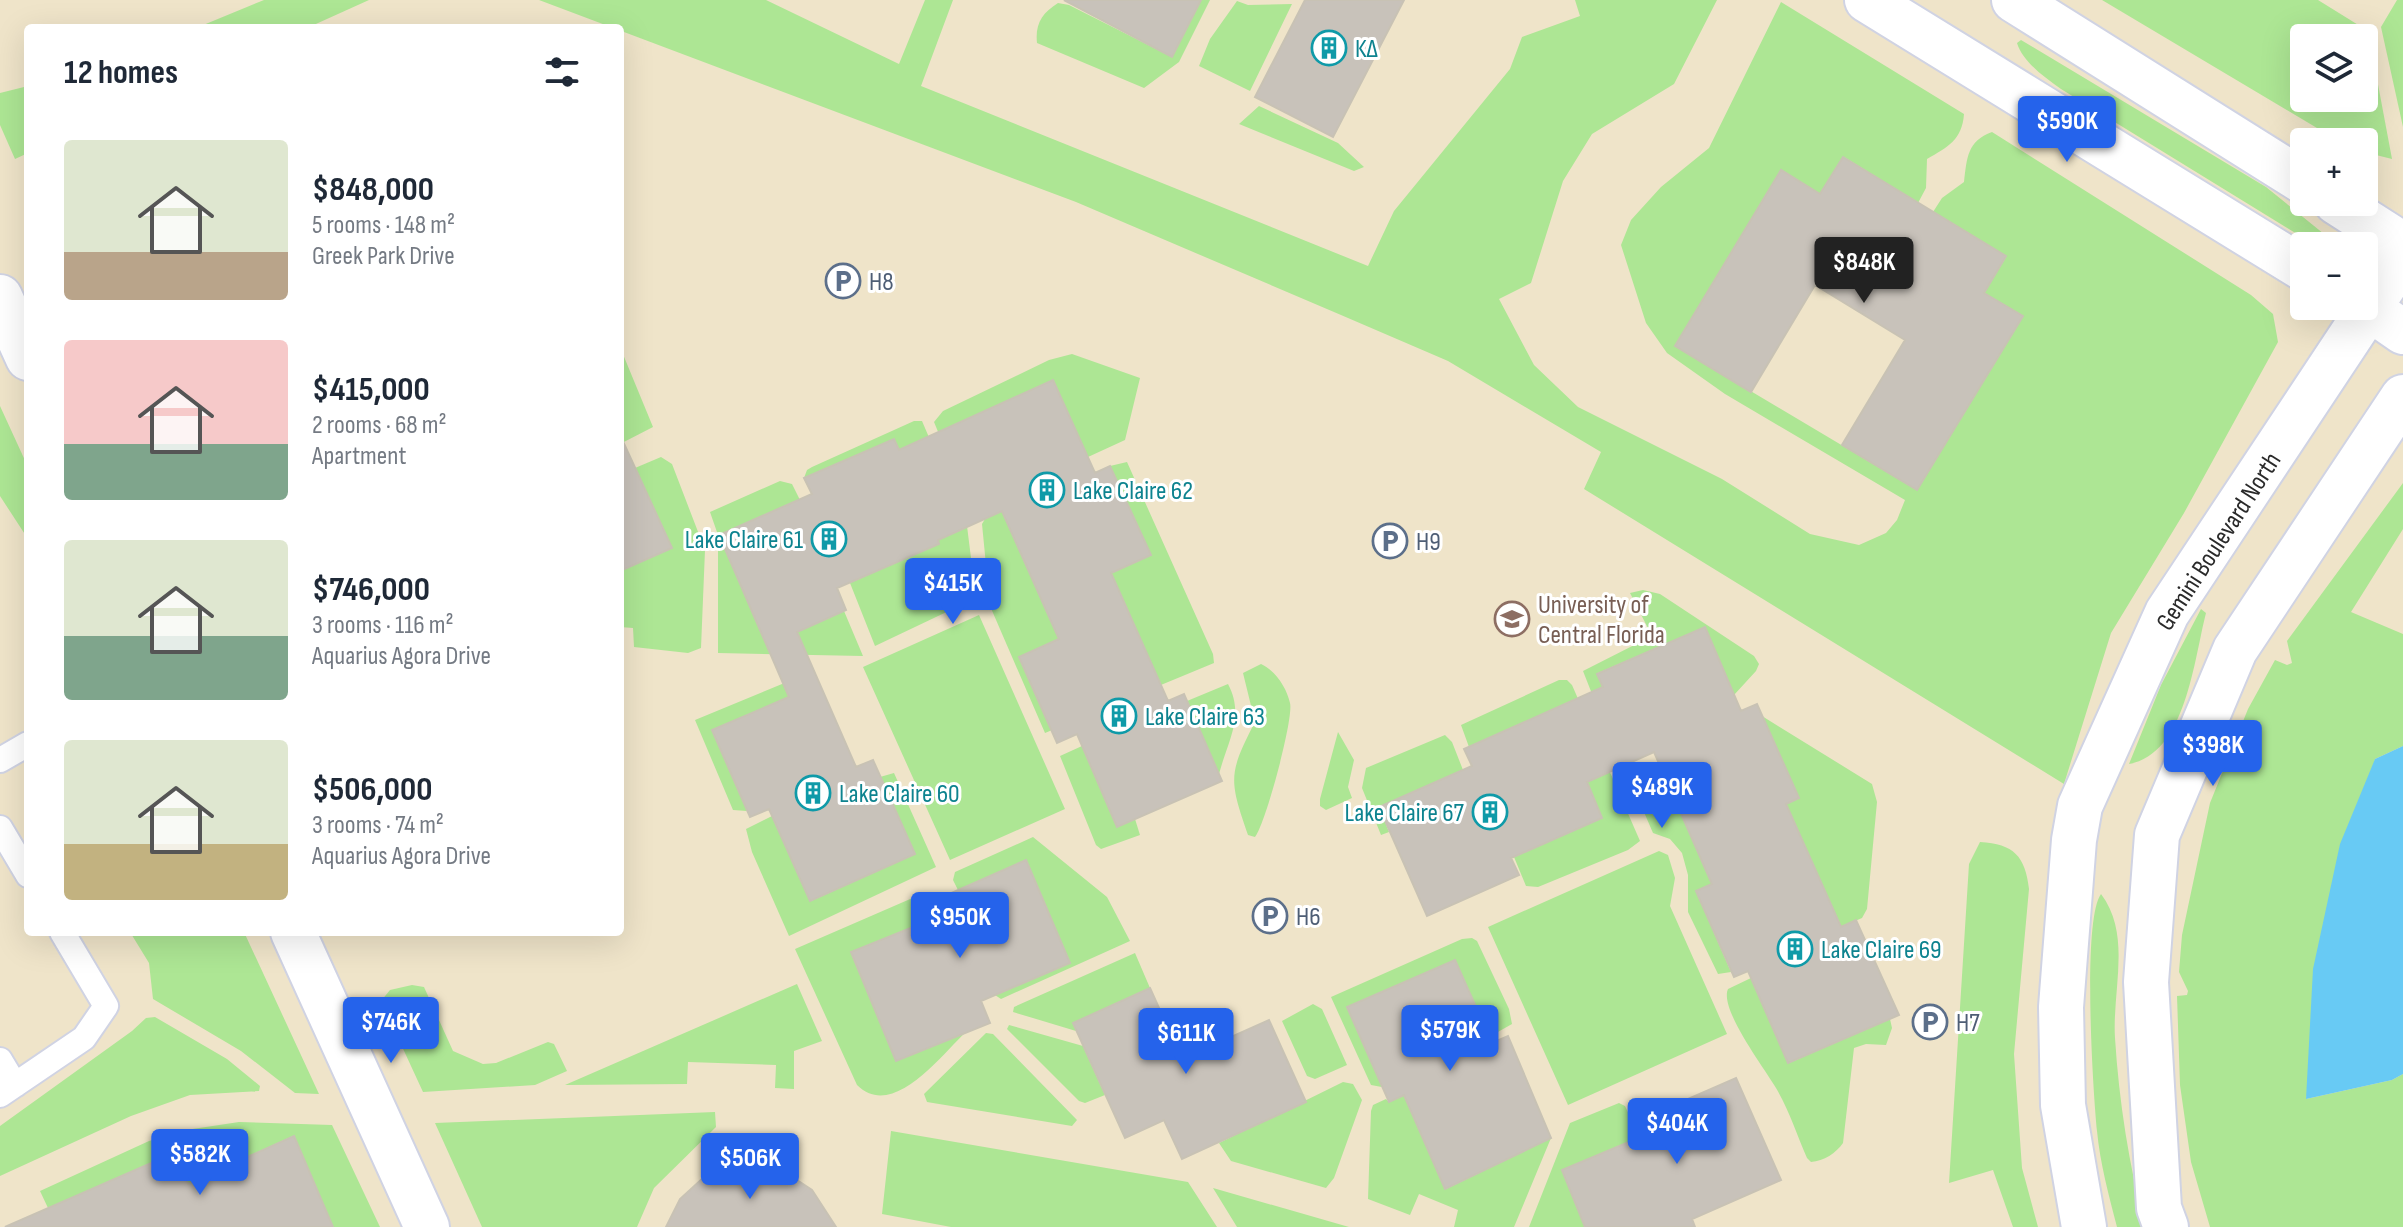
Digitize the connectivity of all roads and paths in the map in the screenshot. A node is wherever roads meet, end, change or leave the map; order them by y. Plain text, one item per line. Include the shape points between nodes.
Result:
1 (1867, 0) edge
2 (2014, 0) edge
3 (2290, 173) edge
4 (2358, 216) edge
5 (2403, 245) edge
6 (2403, 257) edge
7 (2290, 260) edge
8 (0, 297) edge
9 (2379, 315) edge
10 (24, 349) edge
11 (2403, 397) edge
12 (24, 746) edge
13 (0, 760) edge
14 (0, 828) edge
15 (24, 868) edge
16 (64, 936) edge
17 (295, 936) edge
18 (0, 1060) edge
19 (8, 1090) edge
20 (427, 1227) edge
21 (2084, 1227) edge
22 (2166, 1227) edge

1 - 7 street
2 - 3 street
4 - 5 street
6 - 9 street, Gemini Boulevard North
8 - 10 street
9 - 21 street, Gemini Boulevard North via 2167,613 2080,806 2061,1007 2063,1105
11 - 22 street via 2235,650 2157,835 2146,982 2159,1208
12 - 13 lane
14 - 15 lane
16 - 19 lane via 106,1006 84,1038
17 - 20 street
18 - 19 lane

